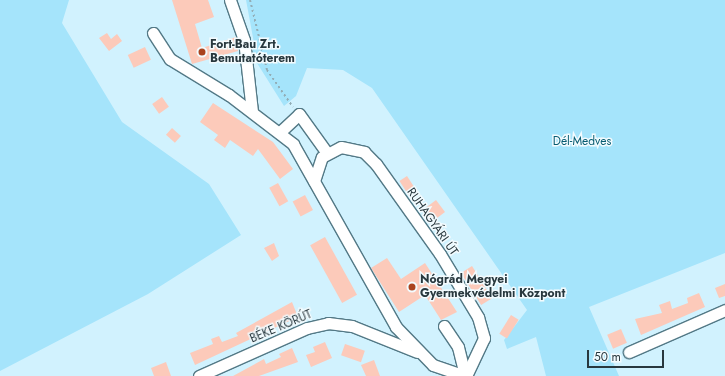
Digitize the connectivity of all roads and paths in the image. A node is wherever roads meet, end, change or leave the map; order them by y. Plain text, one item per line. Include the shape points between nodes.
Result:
1 (230, 0) edge
2 (250, 0) edge
3 (153, 32) dead end
4 (252, 111) junction
5 (299, 114) junction
6 (280, 132) junction
7 (327, 153) junction
8 (314, 181) junction
9 (725, 310) edge
10 (444, 326) dead end
11 (629, 352) dead end
12 (420, 353) junction
13 (199, 376) edge
14 (465, 376) edge

1 - 4 street via 244,40
2 - 5 path via 267,70
3 - 4 street via 170,59
4 - 6 street
5 - 6 street
5 - 7 street
6 - 8 street via 293,144
7 - 8 street via 318,165
7 - 14 street, RUHAGYÁRI ÚT via 345,146 364,152 436,248 470,303 484,338
8 - 12 street via 387,314
9 - 11 street
10 - 14 street via 458,347
12 - 13 street, BÉKE KÖRÚT via 352,326 328,323 307,328
12 - 14 street via 433,365

